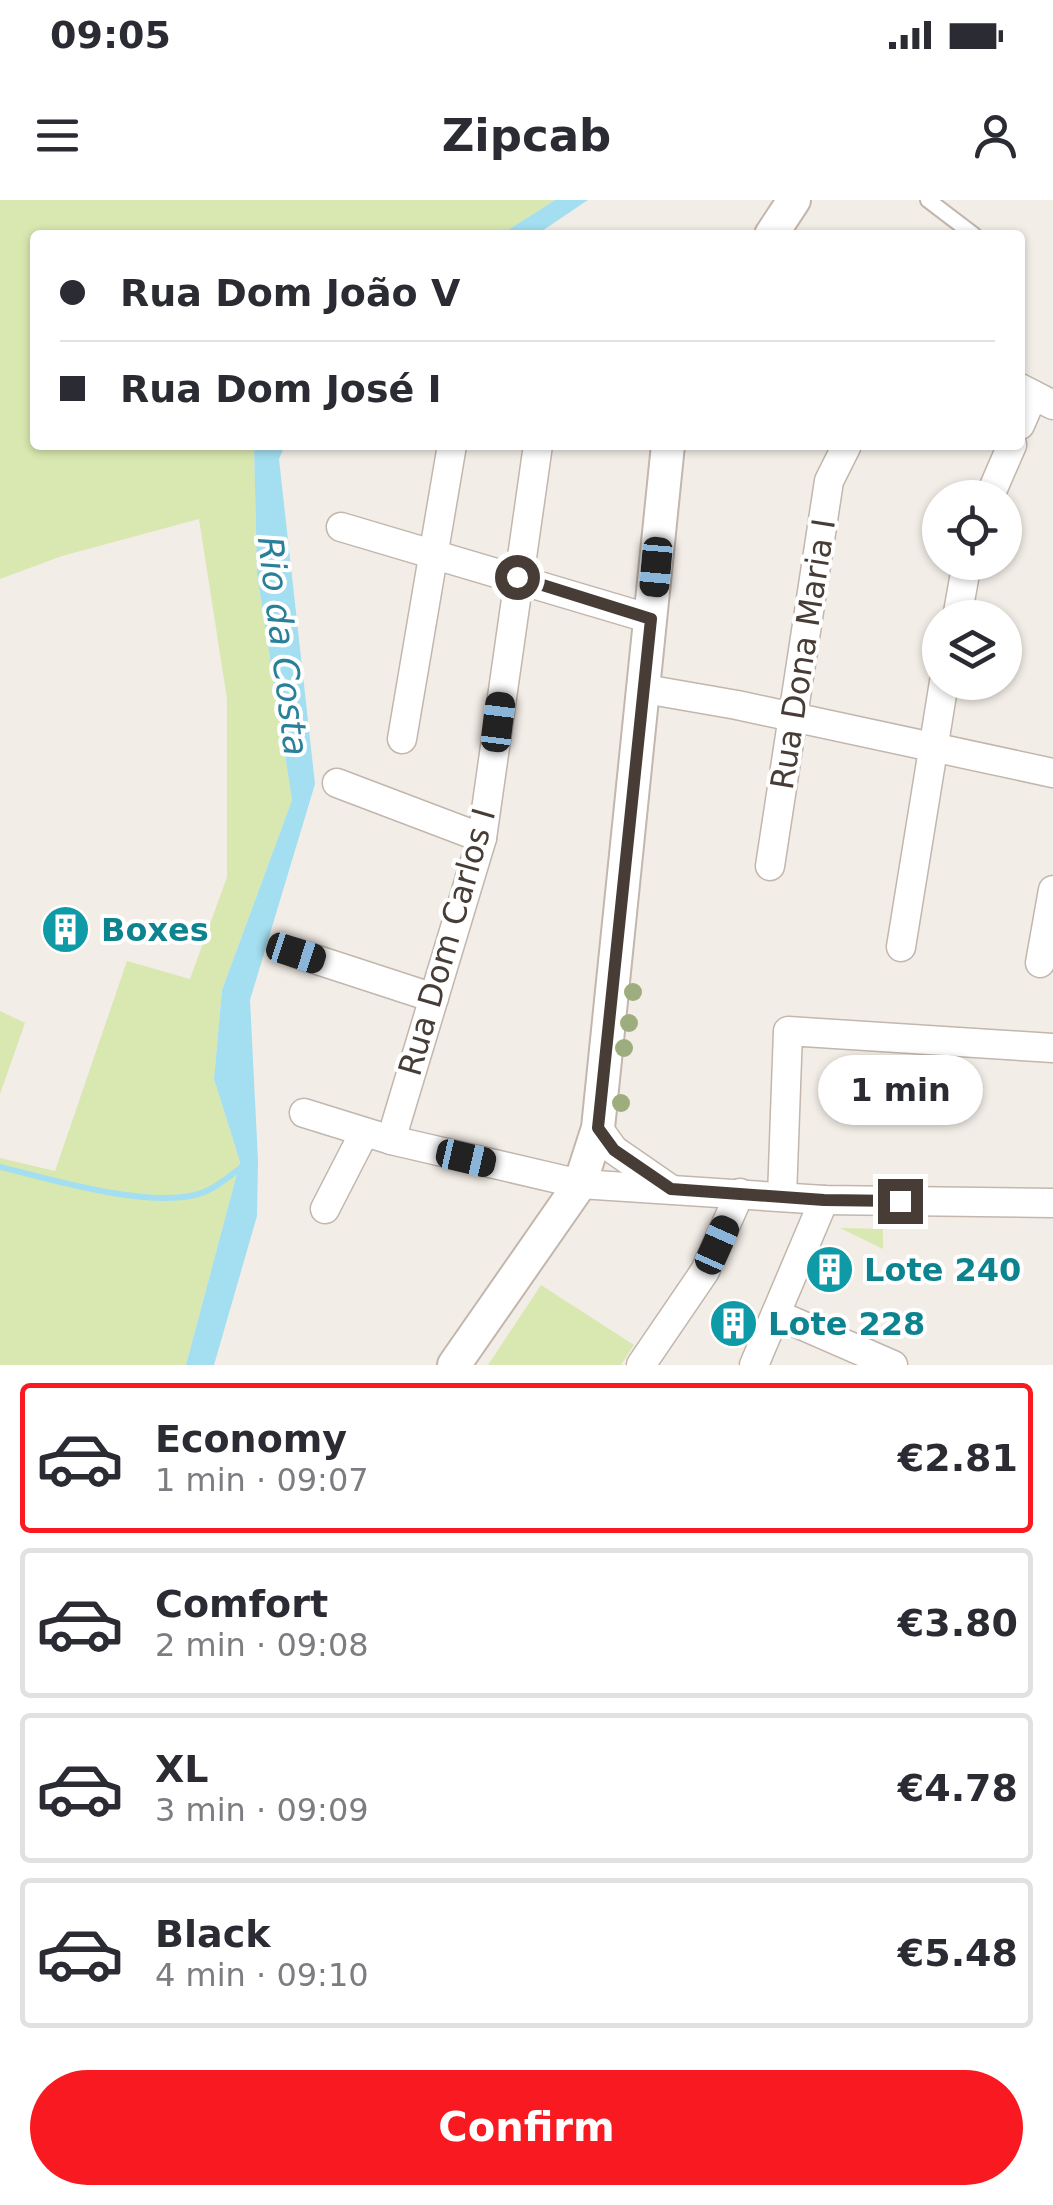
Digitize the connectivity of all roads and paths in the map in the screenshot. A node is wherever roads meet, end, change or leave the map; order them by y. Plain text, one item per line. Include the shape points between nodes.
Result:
1 (794, 200) edge
2 (928, 200) edge
3 (774, 230) edge
4 (967, 230) edge
5 (451, 450) edge
6 (537, 450) edge
7 (668, 450) edge
8 (844, 450) edge
9 (1010, 450) edge
10 (997, 480) edge
11 (342, 526) dead end
12 (434, 554) junction
13 (517, 577) junction
14 (651, 619) junction
15 (644, 689) junction
16 (941, 700) edge
17 (794, 718) junction
18 (402, 740) dead end
19 (932, 747) junction
20 (1053, 773) edge
21 (337, 782) dead end
22 (482, 838) junction
23 (770, 866) dead end
24 (1053, 890) edge
25 (901, 947) dead end
26 (296, 953) dead end
27 (1040, 962) dead end
28 (434, 998) junction
29 (1053, 1048) edge
30 (304, 1112) dead end
31 (598, 1128) junction
32 (377, 1136) junction
33 (580, 1184) junction
34 (671, 1189) junction
35 (740, 1193) junction
36 (782, 1197) junction
37 (824, 1200) junction
38 (1053, 1202) edge
39 (325, 1209) dead end
40 (776, 1314) junction
41 (454, 1365) edge
42 (640, 1365) edge
43 (754, 1365) edge
44 (894, 1365) edge

1 - 3 street
2 - 4 lane
5 - 12 street
6 - 13 street, Rua Dom Carlos I
7 - 14 street
8 - 17 street, Rua Dona Maria I via 828,481
9 - 10 street
11 - 12 street
12 - 13 street
12 - 18 street
13 - 14 street
13 - 22 street, Rua Dom Carlos I
14 - 15 street
15 - 17 street
15 - 31 street
16 - 19 street
17 - 19 street
17 - 23 street, Rua Dona Maria I
19 - 20 street
19 - 25 street
21 - 22 street
22 - 28 street, Rua Dom Carlos I
24 - 27 street
26 - 28 street
28 - 32 street, Rua Dom Carlos I
29 - 36 street via 788,1031
30 - 32 street
31 - 33 street
31 - 34 street via 614,1150
32 - 33 street
32 - 39 street, Rua Dom Carlos I
33 - 34 street
33 - 41 street
34 - 35 street
35 - 36 street
35 - 42 street via 705,1271
36 - 37 street
37 - 38 street
37 - 40 street
40 - 43 street
40 - 44 street

